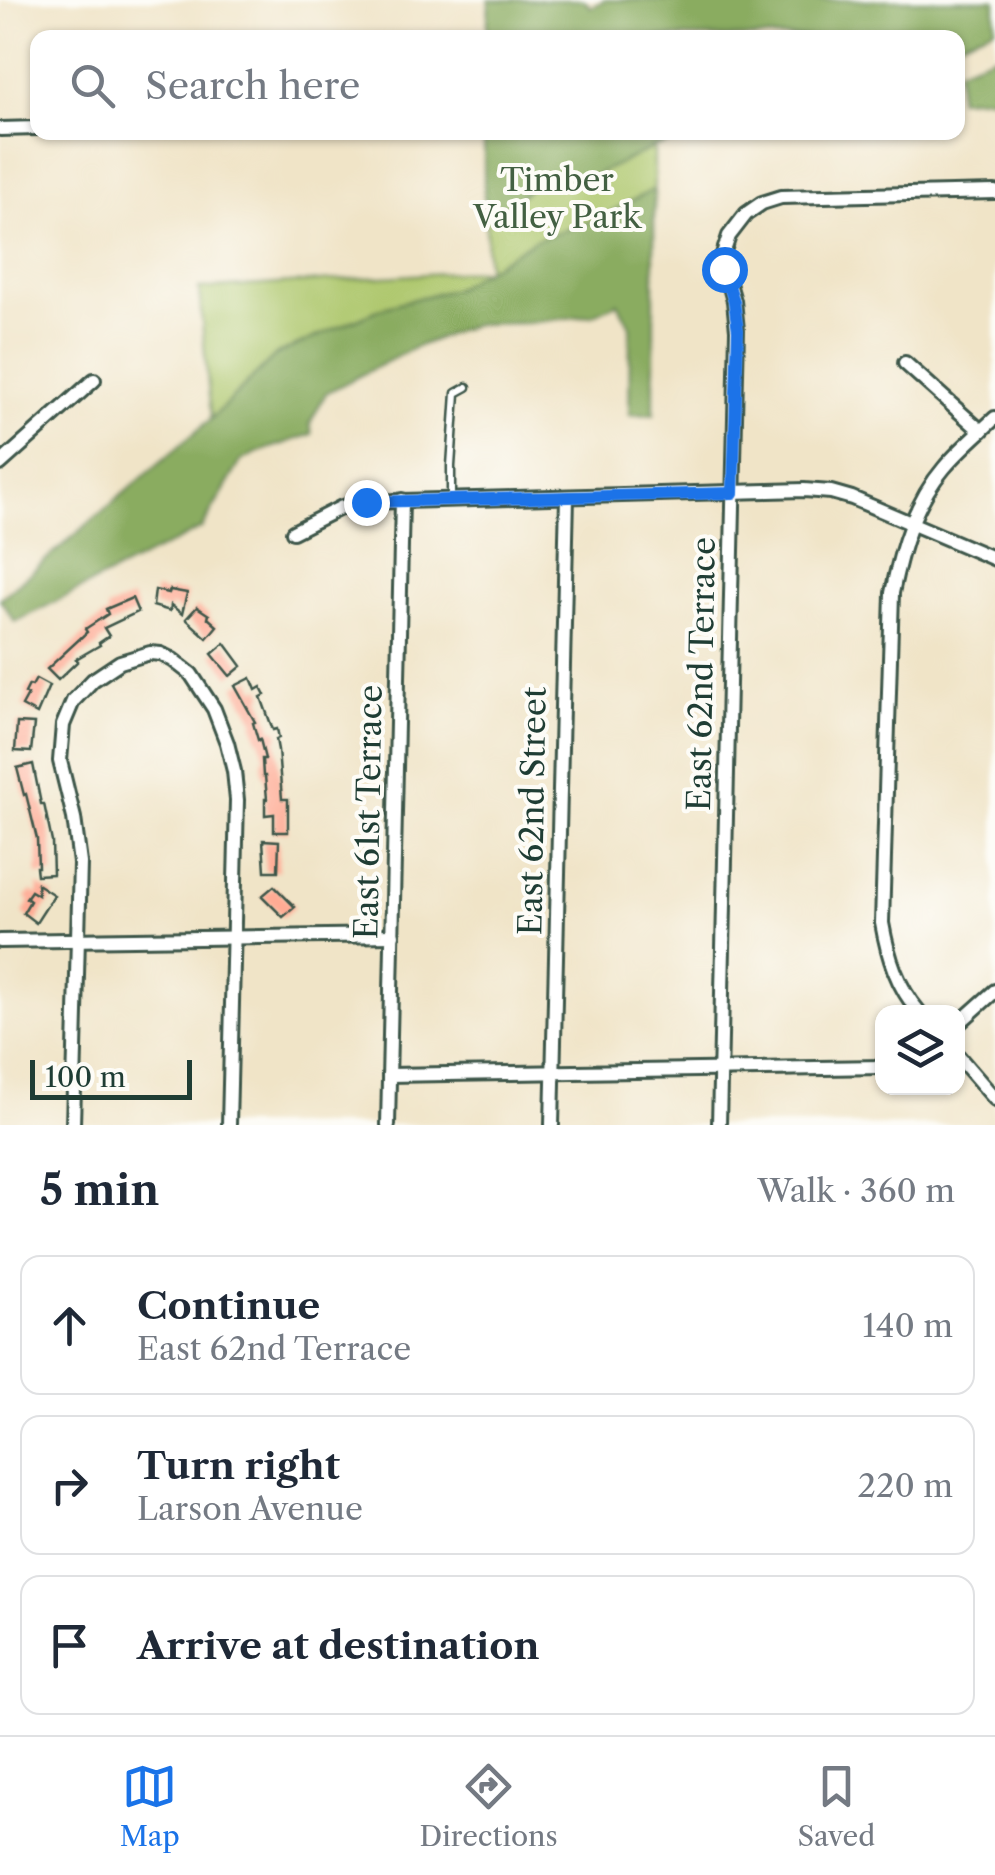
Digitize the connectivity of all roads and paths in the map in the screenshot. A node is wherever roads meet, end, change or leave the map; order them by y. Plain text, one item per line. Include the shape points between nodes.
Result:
1 (30, 128) edge
2 (0, 129) edge
3 (995, 192) edge
4 (906, 364) dead end
5 (94, 380) dead end
6 (467, 387) dead end
7 (995, 418) edge
8 (981, 431) junction
9 (0, 463) edge
10 (733, 493) junction
11 (567, 498) junction
12 (402, 500) junction
13 (451, 500) junction
14 (911, 523) junction
15 (293, 532) dead end
16 (995, 558) edge
17 (393, 935) junction
18 (232, 938) junction
19 (79, 940) junction
20 (0, 941) edge
21 (995, 991) edge
22 (915, 1005) edge
23 (965, 1018) edge
24 (965, 1064) edge
25 (875, 1068) edge
26 (719, 1071) junction
27 (553, 1073) junction
28 (389, 1075) junction
29 (995, 1098) edge
30 (73, 1125) edge
31 (229, 1125) edge
32 (388, 1125) edge
33 (552, 1125) edge
34 (719, 1125) edge

1 - 2 street
3 - 10 street, East 62nd Terrace via 781,196 746,214 724,254 738,330
4 - 8 street
5 - 9 street
6 - 13 lane via 456,392
7 - 8 street
8 - 14 street via 942,470
10 - 11 street
10 - 14 street via 831,492
10 - 26 street, East 62nd Terrace
11 - 13 street
11 - 27 street, East 62nd Street
12 - 13 street
12 - 15 street via 342,507
12 - 17 street, East 61st Terrace
14 - 16 street
14 - 22 street via 892,593 882,923 899,983
17 - 18 street
17 - 28 street, East 61st Terrace
18 - 19 street
18 - 19 street via 236,800 227,743 191,674 150,653 93,680 63,725 60,761 80,863
18 - 31 street
19 - 20 street
19 - 30 street
21 - 23 street
24 - 29 street
25 - 26 street
26 - 27 street
26 - 34 street, East 62nd Terrace
27 - 28 street
27 - 33 street, East 62nd Street
28 - 32 street, East 61st Terrace

